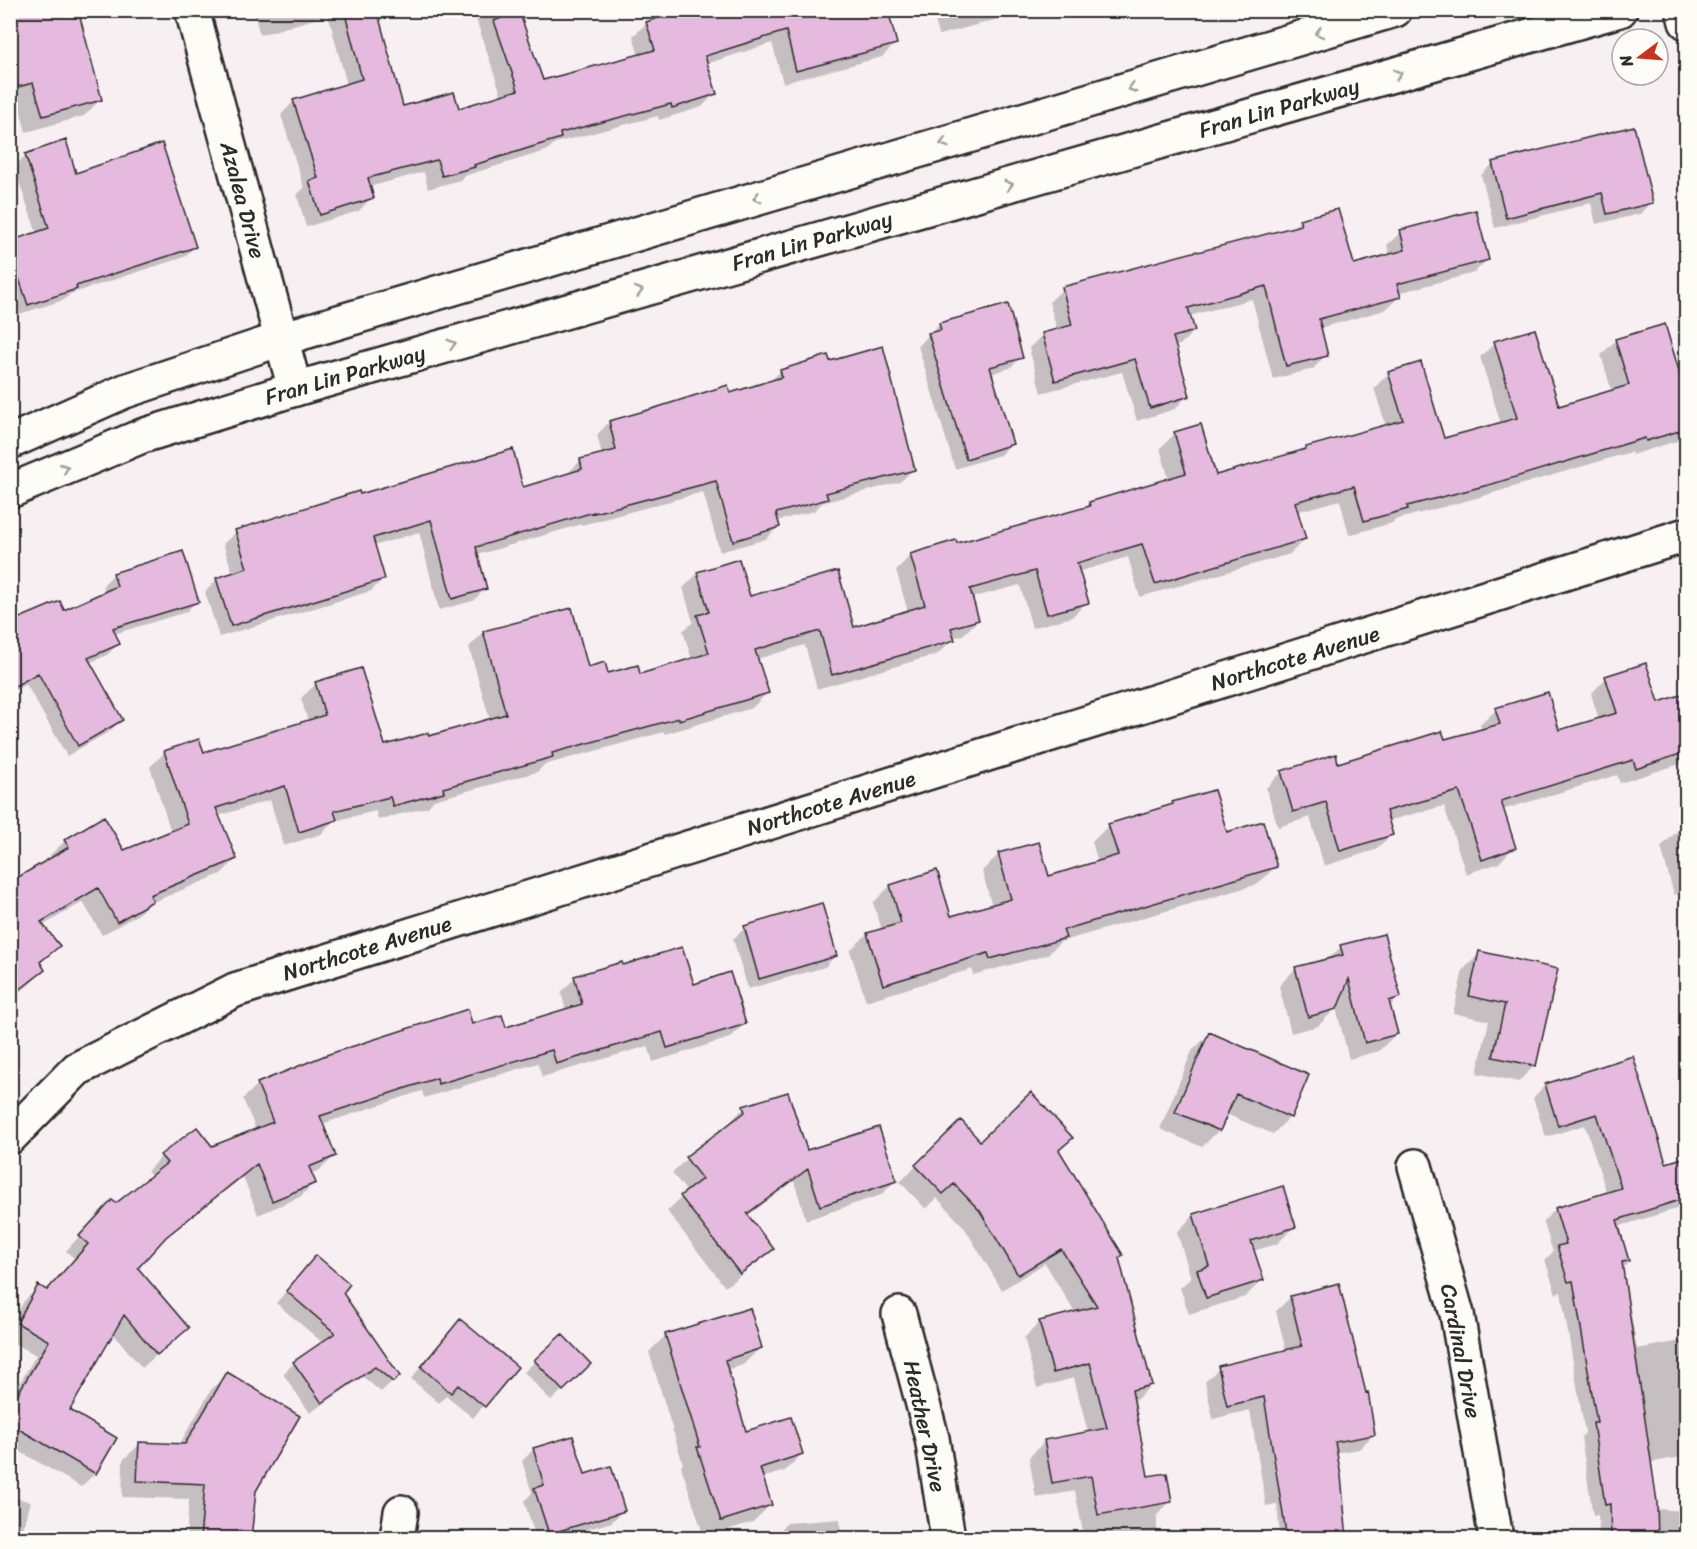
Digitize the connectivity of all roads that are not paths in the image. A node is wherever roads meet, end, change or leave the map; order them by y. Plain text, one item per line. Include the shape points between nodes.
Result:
1 (192, 10) edge
2 (1395, 10) edge
3 (1620, 10) edge
4 (1683, 10) edge
5 (1686, 22) edge
6 (281, 339) junction
7 (295, 389) junction
8 (10, 442) edge
9 (10, 491) edge
10 (1686, 535) edge
11 (10, 1137) edge
12 (1415, 1166) dead end
13 (899, 1314) dead end
14 (948, 1539) edge
15 (1496, 1539) edge

1 - 6 street, Azalea Drive
2 -> 6 street
7 -> 3 street, Fran Lin Parkway
4 - 5 street
6 - 7 street, Azalea Drive
6 - 8 street via 125,391
9 -> 7 street, Fran Lin Parkway via 142,436
10 - 11 street, Northcote Avenue via 235,990 77,1069
12 - 15 street, Cardinal Drive via 1457,1314
13 - 14 street, Heather Drive via 932,1438

